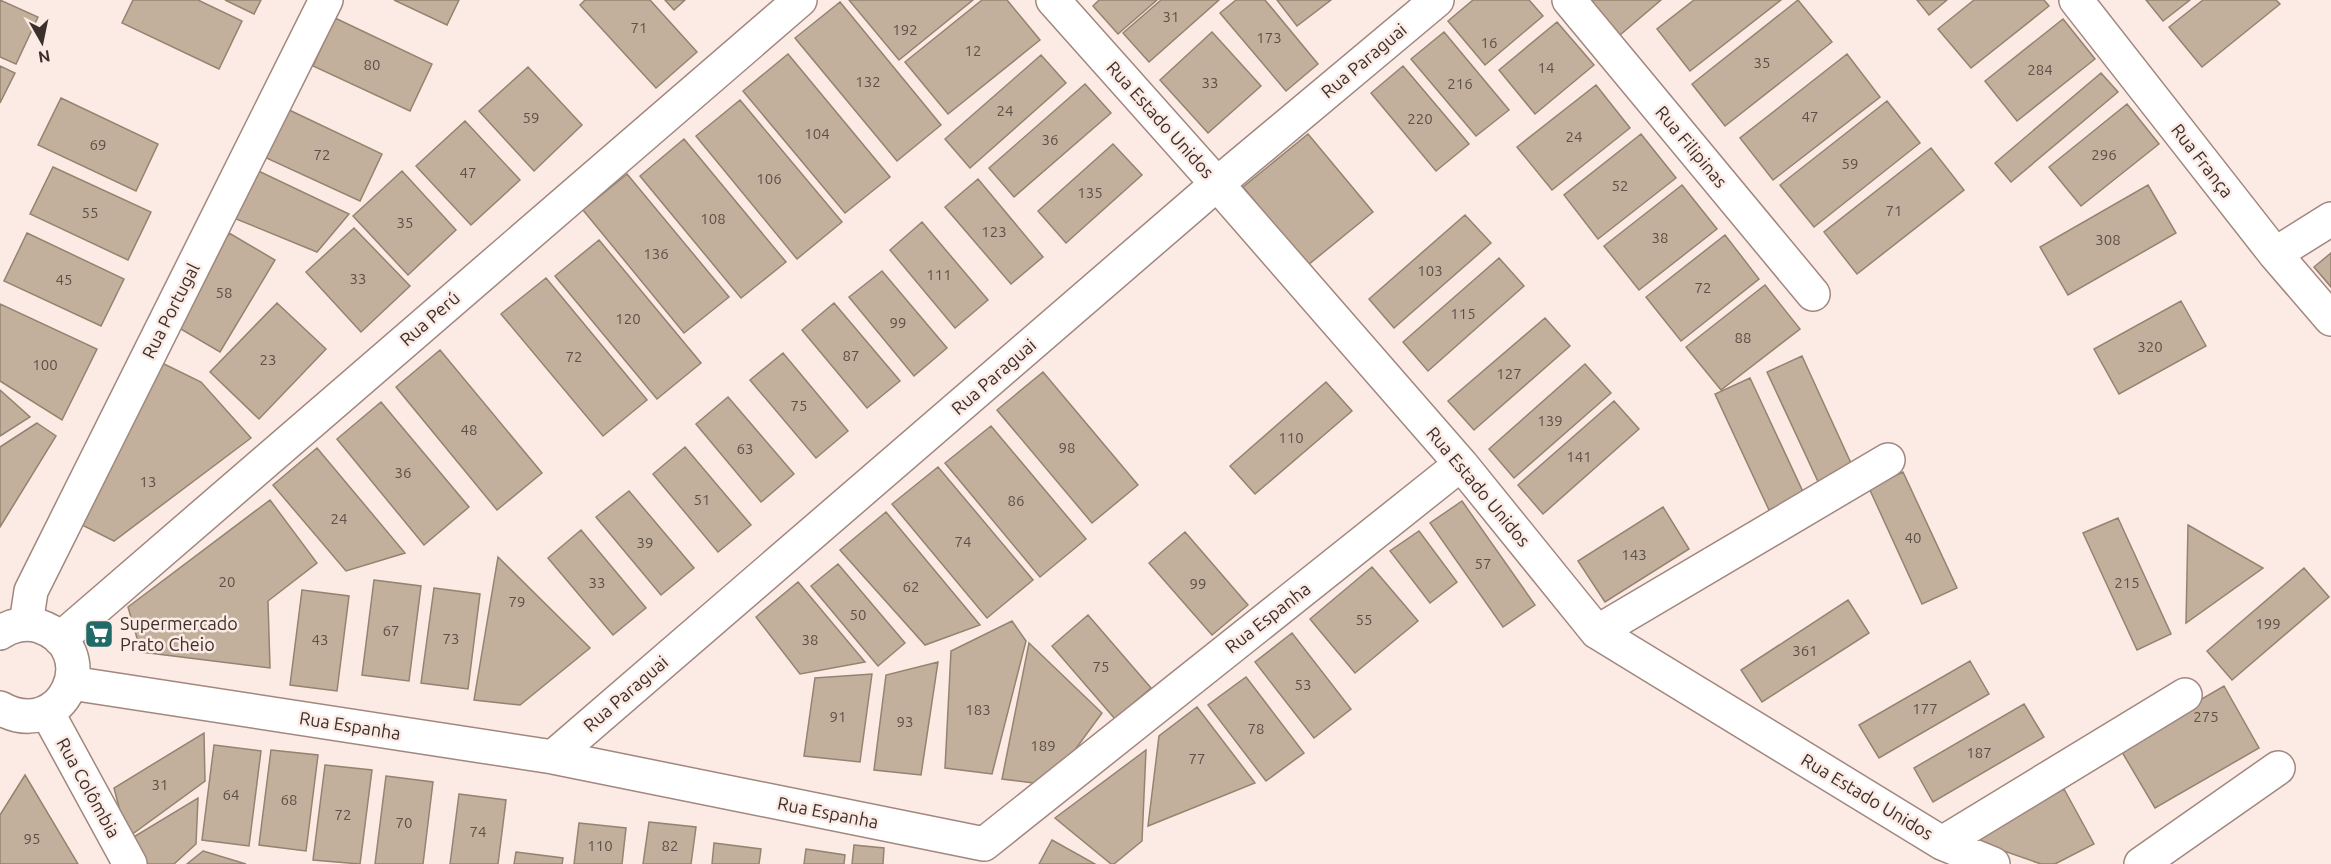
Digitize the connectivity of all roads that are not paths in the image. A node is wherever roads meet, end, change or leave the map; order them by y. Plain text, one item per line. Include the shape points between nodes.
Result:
1 (326, 0) edge
2 (1053, 0) edge
3 (1437, 0) edge
4 (1569, 0) edge
5 (2076, 0) edge
6 (795, 1) edge
7 (1217, 184) junction
8 (2331, 219) edge
9 (2275, 254) junction
10 (1813, 294) dead end
11 (2331, 320) edge
12 (1888, 460) dead end
13 (1461, 464) junction
14 (13, 629) edge
15 (1597, 632) junction
16 (60, 639) junction
17 (71, 682) junction
18 (2185, 695) dead end
19 (0, 708) edge
20 (47, 712) junction
21 (553, 757) junction
22 (2278, 768) dead end
23 (1942, 843) junction
24 (130, 864) edge
25 (1993, 864) edge
26 (2141, 864) edge

1 - 14 street, Rua Portugal
2 - 7 street, Rua Estado Unidos
3 - 7 street, Rua Paraguai
4 - 10 street, Rua Filipinas
5 - 9 street, Rua França
6 - 16 street, Rua Perú
7 - 13 street, Rua Estado Unidos
7 - 21 street, Rua Paraguai
8 - 9 street
9 - 11 street, Rua França
12 - 15 street
13 - 15 street, Rua Estado Unidos
13 - 21 street, Rua Espanha via 984,844
14 - 16 street via 48,629
15 - 23 street, Rua Estado Unidos
16 - 17 street via 73,667
17 - 20 street via 65,697
17 - 21 street, Rua Espanha
18 - 23 street
19 - 20 street via 25,717
20 - 24 street, Rua Colômbia
22 - 26 street
23 - 25 street, Rua Estado Unidos

